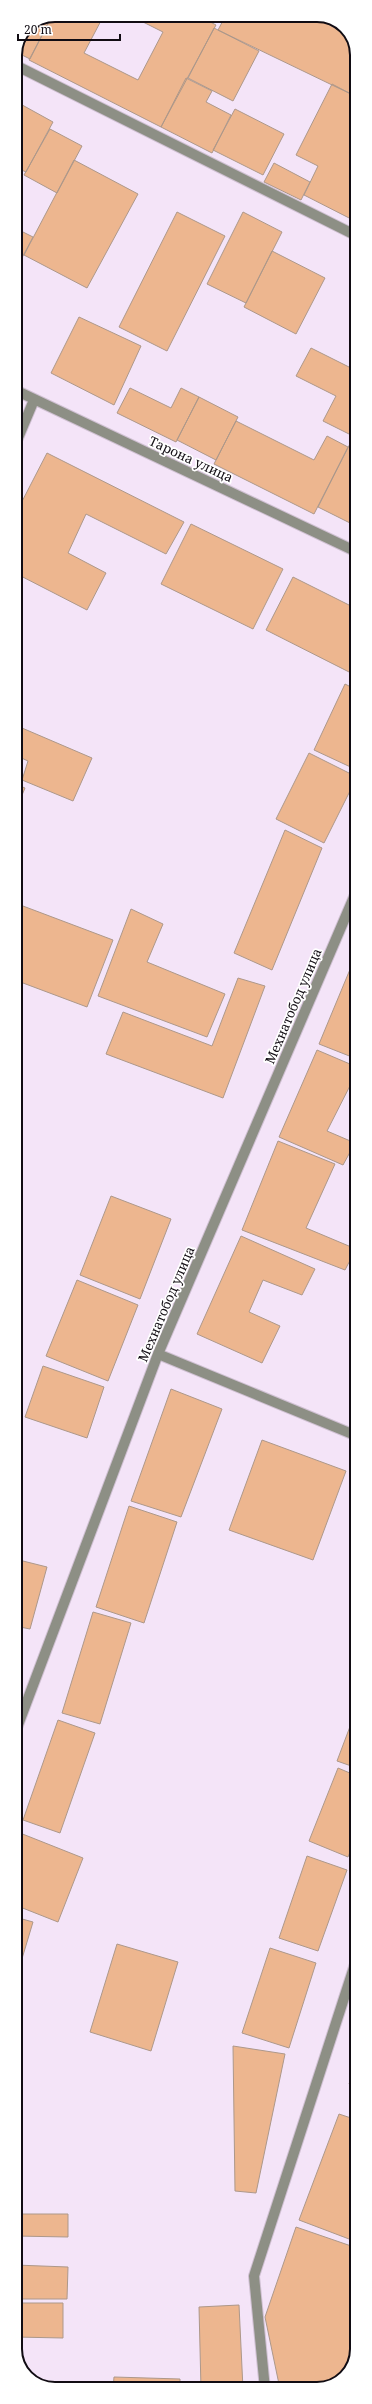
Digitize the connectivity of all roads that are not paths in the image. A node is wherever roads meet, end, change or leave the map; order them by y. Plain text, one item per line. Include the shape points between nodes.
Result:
1 (22, 68) edge
2 (350, 232) edge
3 (22, 394) edge
4 (34, 400) junction
5 (22, 428) edge
6 (350, 549) edge
7 (350, 906) edge
8 (158, 1354) junction
9 (350, 1433) edge
10 (22, 1714) edge
11 (350, 1980) edge
12 (264, 2382) edge

1 - 2 street
3 - 4 street, Тарона улица
4 - 5 street
4 - 6 street, Тарона улица
7 - 8 street, Мехнатобод улица
8 - 9 street
8 - 10 street, Мехнатобод улица
11 - 12 street via 254,2276

